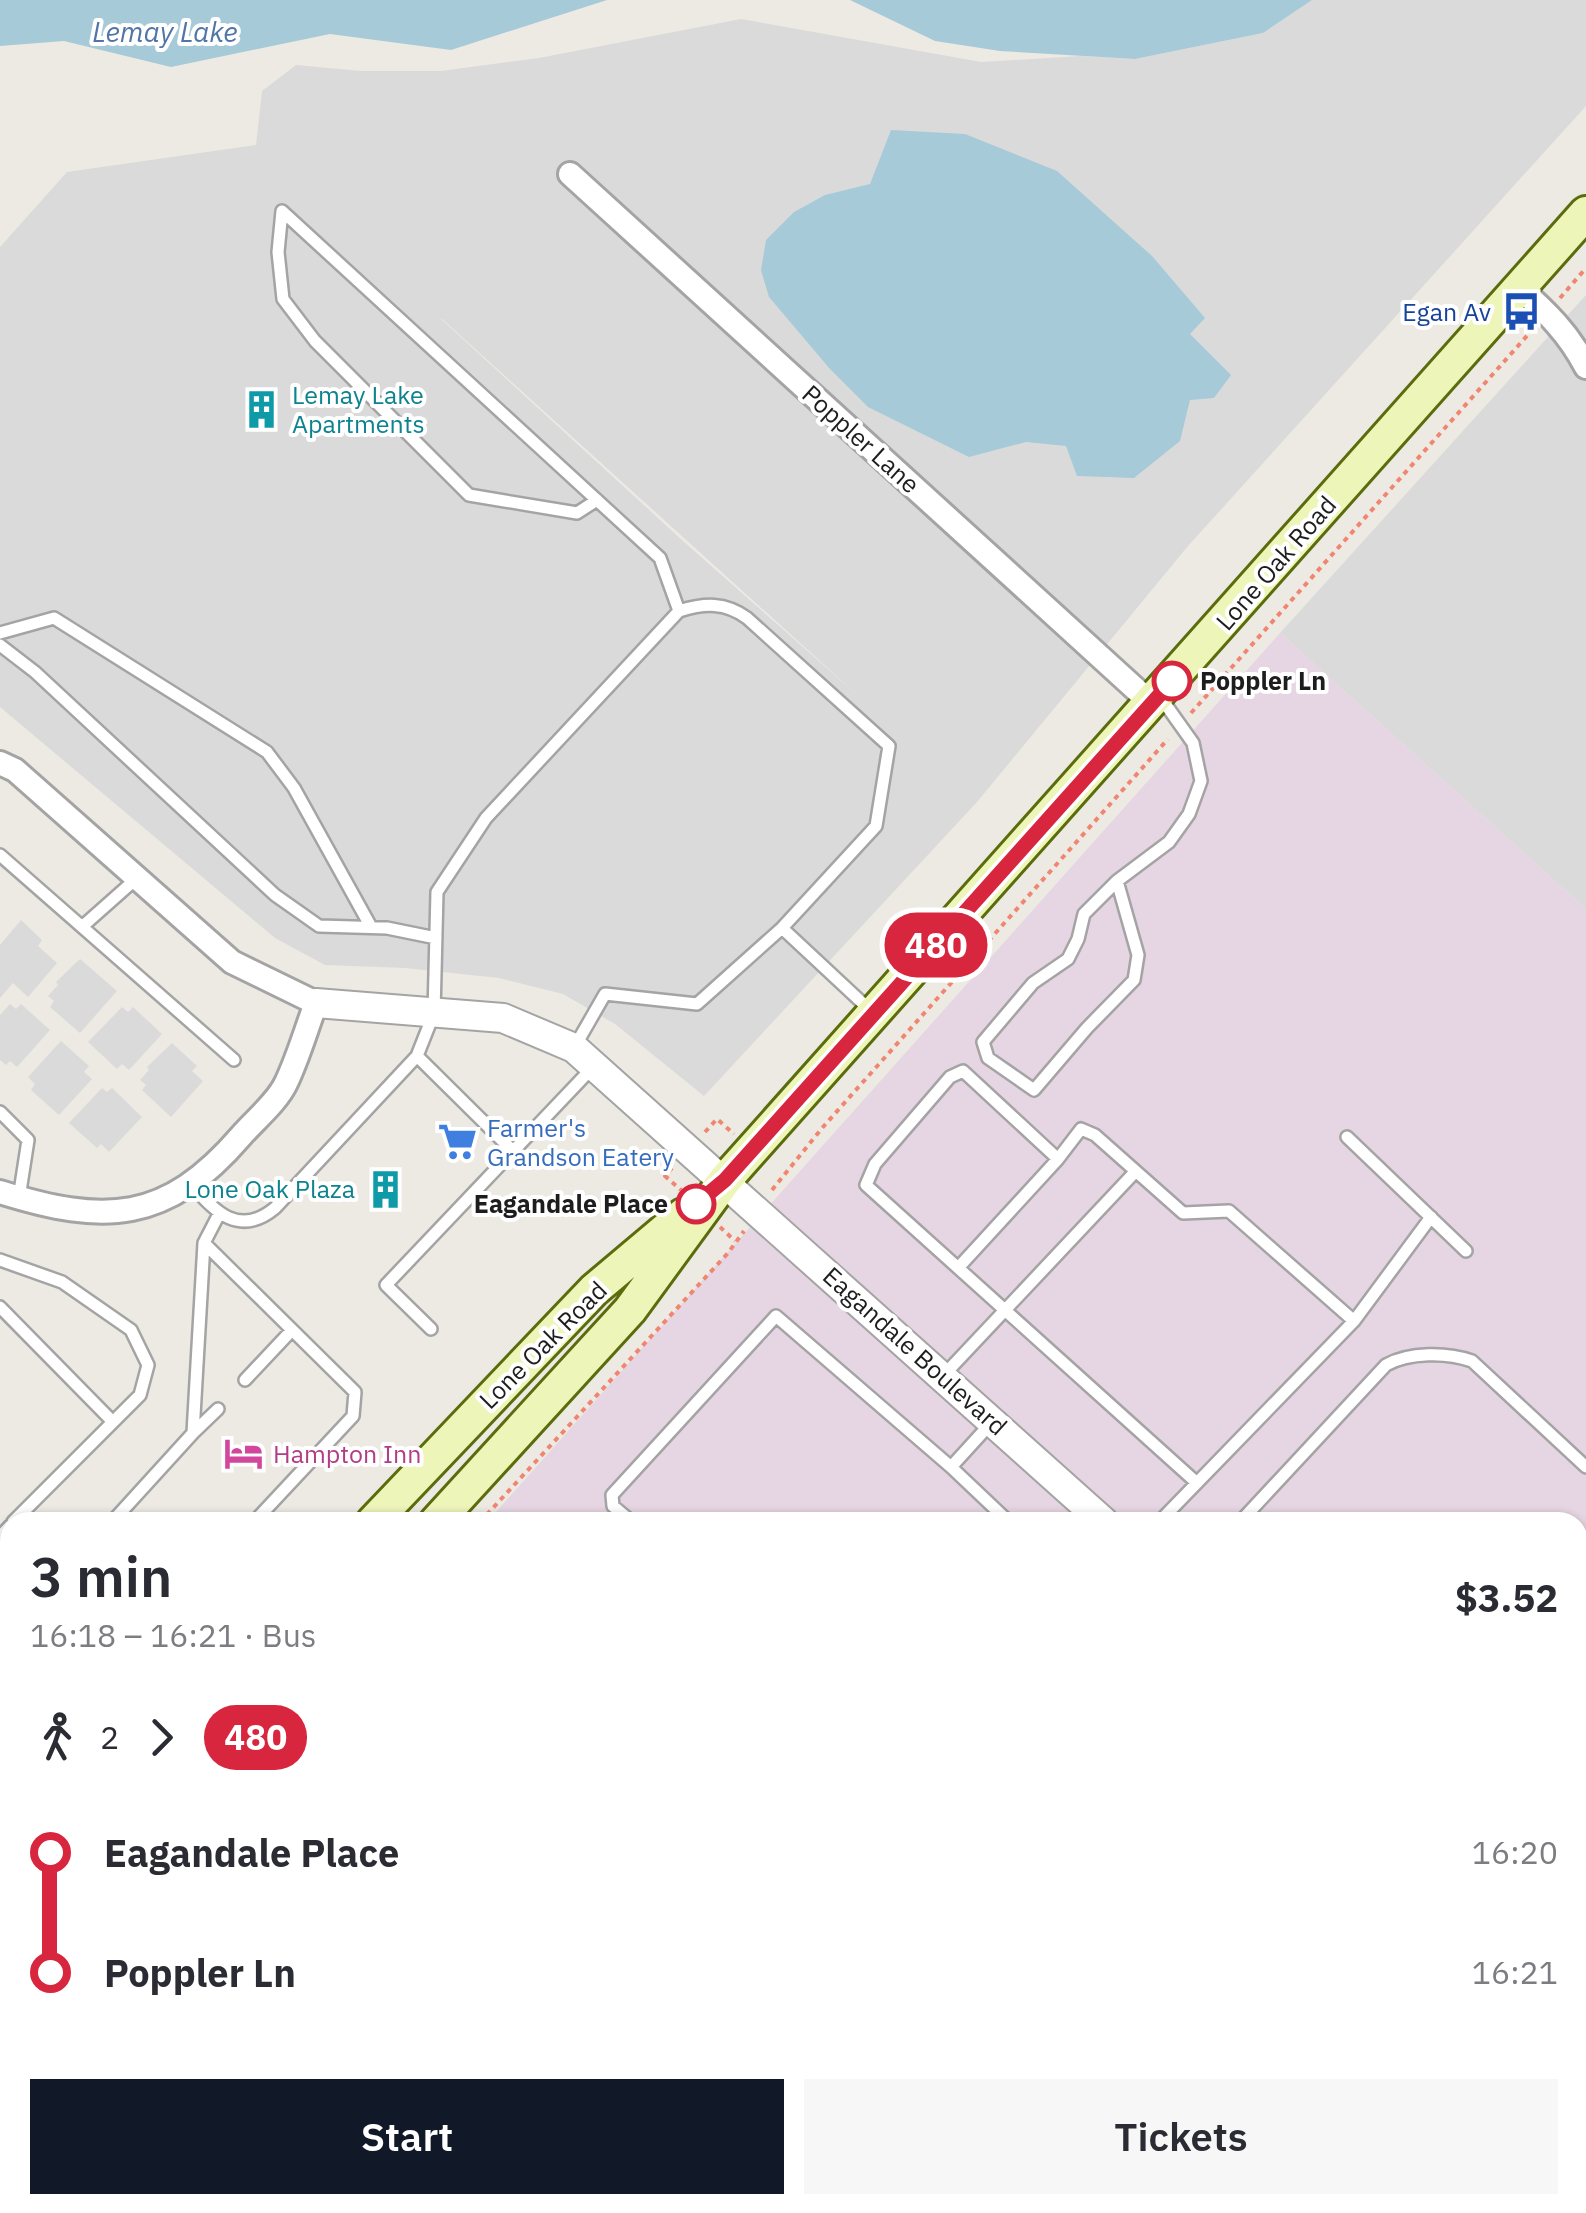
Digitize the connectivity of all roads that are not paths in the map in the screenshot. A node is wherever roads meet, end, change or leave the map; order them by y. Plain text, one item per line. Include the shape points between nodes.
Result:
1 (570, 174) dead end
2 (1586, 214) edge
3 (1518, 287) junction
4 (1586, 367) edge
5 (598, 500) junction
6 (679, 611) junction
7 (0, 633) edge
8 (0, 645) edge
9 (1156, 700) junction
10 (0, 763) edge
11 (0, 855) edge
12 (137, 878) junction
13 (1117, 882) junction
14 (84, 926) junction
15 (371, 927) junction
16 (782, 928) junction
17 (436, 938) junction
18 (316, 1004) junction
19 (434, 1013) junction
20 (874, 1014) junction
21 (417, 1056) junction
22 (584, 1057) junction
23 (234, 1060) dead end
24 (0, 1112) edge
25 (1347, 1137) dead end
26 (513, 1151) junction
27 (1058, 1158) junction
28 (1135, 1172) junction
29 (725, 1180) junction
30 (191, 1184) junction
31 (10, 1195) edge
32 (219, 1214) junction
33 (1431, 1217) junction
34 (204, 1243) junction
35 (1466, 1250) dead end
36 (0, 1260) edge
37 (958, 1268) junction
38 (0, 1307) edge
39 (1005, 1310) junction
40 (1354, 1321) junction
41 (431, 1329) dead end
42 (292, 1330) junction
43 (943, 1376) junction
44 (245, 1380) dead end
45 (218, 1408) dead end
46 (113, 1422) junction
47 (992, 1422) junction
48 (193, 1433) junction
49 (951, 1467) junction
50 (1586, 1467) edge
51 (1197, 1484) junction
52 (24, 1512) edge
53 (121, 1512) edge
54 (263, 1512) edge
55 (383, 1512) edge
56 (445, 1512) edge
57 (621, 1512) edge
58 (998, 1512) edge
59 (1093, 1512) edge
60 (1169, 1512) edge
61 (1249, 1512) edge

1 - 9 street, Poppler Lane
2 - 3 main road, Lone Oak Road
3 - 4 street via 1572,340
3 - 9 main road, Lone Oak Road
5 - 5 lane via 569,474 282,211 283,299 315,341 468,495 577,513
5 - 6 lane via 660,558
6 - 16 lane via 715,604 741,614 890,746 876,826
6 - 17 lane via 486,818 437,892
7 - 15 lane via 54,618 266,752 294,788
8 - 15 lane via 276,895 319,926
9 - 13 lane via 1193,743 1201,781 1169,842
9 - 20 main road, Lone Oak Road
10 - 12 street
11 - 14 lane
12 - 14 lane
12 - 18 street via 232,962
13 - 13 lane via 1138,955 1134,980 1034,1090 988,1058 984,1042 1033,983 1068,959 1084,914
14 - 23 lane
15 - 17 lane
16 - 20 lane
16 - 22 lane via 697,1004 605,994
17 - 19 lane
18 - 19 street
18 - 30 street via 284,1086 214,1168
19 - 21 lane
19 - 22 street via 503,1018
20 - 29 main road, Lone Oak Road
21 - 26 lane
21 - 32 lane via 266,1216 248,1222
22 - 26 lane
22 - 29 street
24 - 31 lane via 28,1140
25 - 33 lane
26 - 41 lane via 386,1286
27 - 28 lane via 1080,1129
27 - 37 lane
27 - 37 lane via 963,1072 950,1077 874,1164 866,1186
28 - 39 lane
28 - 40 lane via 1183,1213 1230,1211
29 - 43 street, Eagandale Boulevard
29 - 55 main road, Lone Oak Road via 594,1290
29 - 56 main road, Lone Oak Road via 630,1310
30 - 31 street via 161,1202 94,1214
30 - 32 lane
32 - 34 lane
33 - 35 lane
33 - 40 lane
34 - 42 lane
34 - 48 lane
36 - 46 lane via 62,1282 131,1330 148,1364 140,1395
37 - 39 lane
38 - 46 lane
39 - 43 lane
39 - 51 lane
40 - 51 lane
42 - 44 lane
42 - 54 lane via 355,1392 352,1416
43 - 47 street, Eagandale Boulevard
45 - 48 lane
46 - 52 lane
47 - 49 lane
47 - 59 street, Eagandale Boulevard
48 - 53 lane
49 - 57 lane via 776,1316 612,1495
49 - 58 lane
50 - 61 lane via 1472,1361 1398,1359
51 - 60 lane

